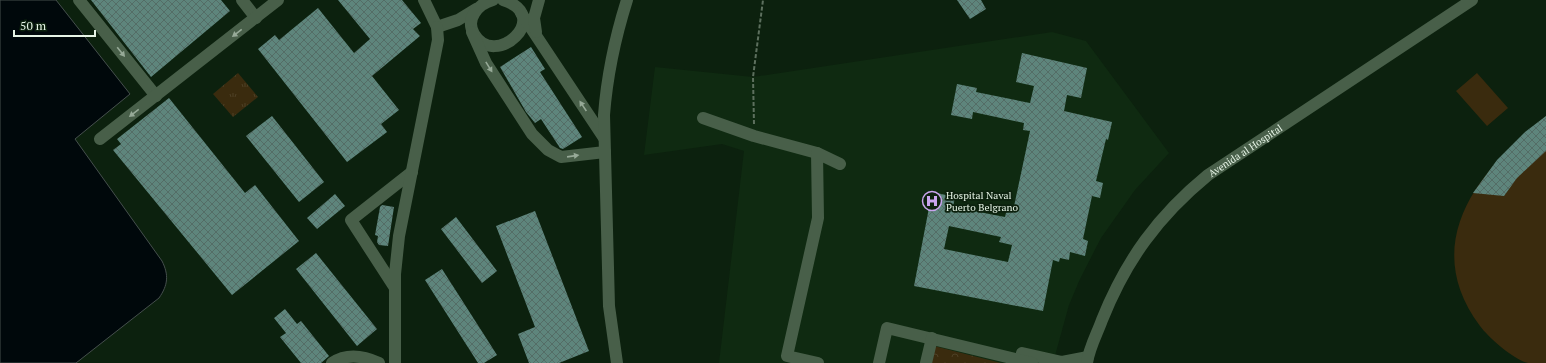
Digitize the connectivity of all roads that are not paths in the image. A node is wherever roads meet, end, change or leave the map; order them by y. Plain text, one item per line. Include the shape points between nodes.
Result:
1 (79, 0) edge
2 (242, 0) edge
3 (278, 0) edge
4 (424, 0) edge
5 (503, 0) edge
6 (539, 0) edge
7 (627, 0) edge
8 (1472, 0) edge
9 (485, 3) edge
10 (521, 13) junction
11 (256, 18) junction
12 (437, 27) junction
13 (472, 32) junction
14 (536, 35) junction
15 (156, 96) junction
16 (702, 118) dead end
17 (604, 138) junction
18 (100, 139) dead end
19 (605, 152) junction
20 (817, 153) junction
21 (840, 164) dead end
22 (412, 172) junction
23 (395, 288) junction
24 (932, 338) junction
25 (1002, 356) junction
26 (1088, 360) edge
27 (332, 363) edge
28 (379, 363) edge
29 (395, 363) edge
30 (617, 363) edge
31 (818, 363) edge
32 (879, 363) edge
33 (926, 363) edge
34 (1032, 363) edge

1 -> 15 street
2 - 11 street
3 - 11 street
4 - 12 street
5 - 10 street via 514,5
6 - 14 street via 534,18
7 - 17 street via 606,88
8 - 26 street, Avenida al Hospital via 1208,175 1185,194 1141,244 1123,274 1109,302
9 - 12 street via 458,20
9 - 13 street via 471,19
10 - 13 street via 522,29 508,43 494,46 478,40
10 - 14 street
11 -> 15 street
12 - 22 street via 438,40
13 -> 19 street via 486,63 532,134 548,150 561,157
17 -> 14 street
15 -> 18 street
16 - 20 street via 754,136
17 - 19 street
19 - 30 street via 609,306
20 - 21 street
20 - 31 street via 818,218 787,356
22 - 23 street via 399,236
22 - 23 street via 351,220
23 - 29 street
24 - 25 street
24 - 32 street via 887,328
24 - 33 street
25 - 26 street via 1012,350 1062,362
25 - 34 street
27 - 28 street via 349,356 364,356

